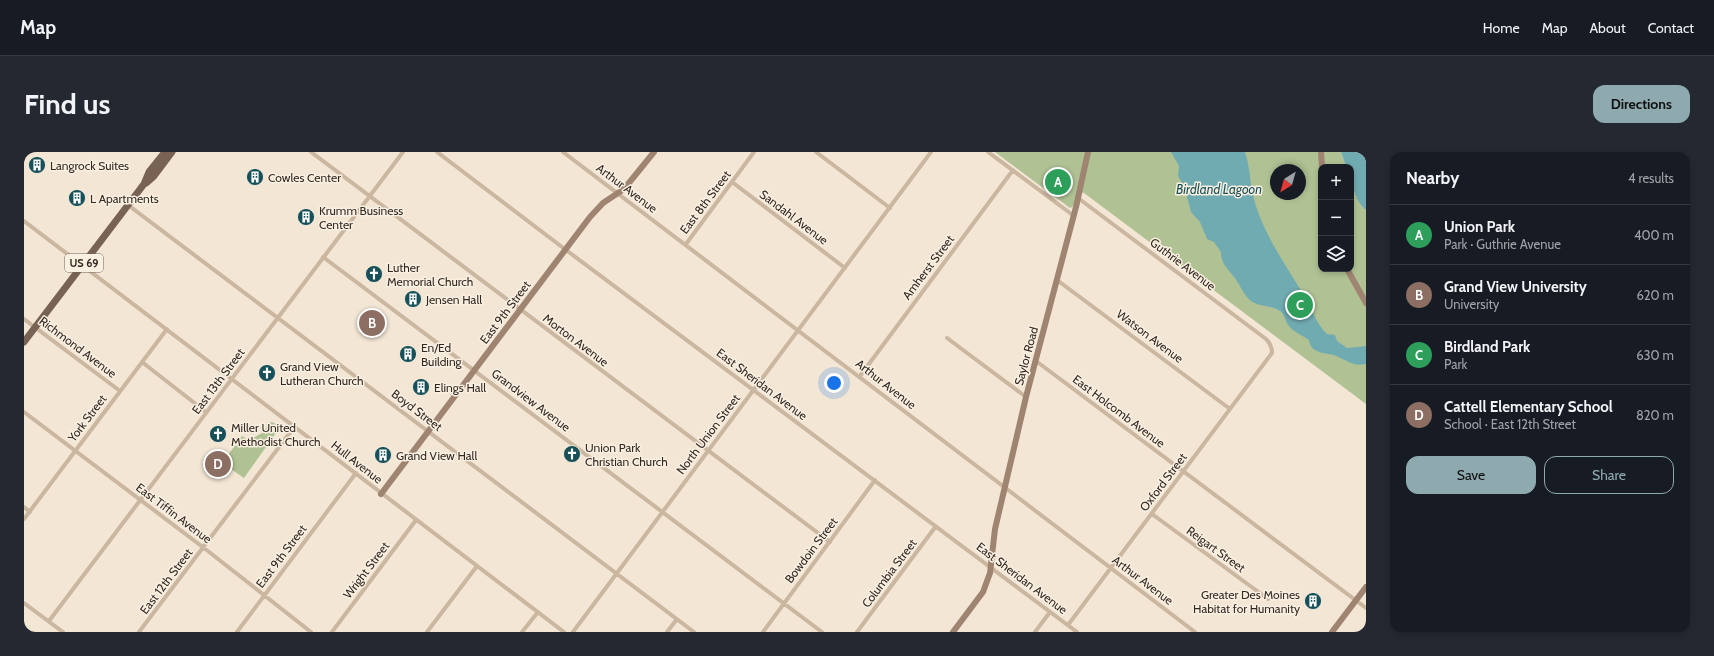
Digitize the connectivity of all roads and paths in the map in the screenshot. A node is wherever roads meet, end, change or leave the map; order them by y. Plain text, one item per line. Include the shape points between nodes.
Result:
1 (165, 152) edge
2 (172, 152) edge
3 (311, 152) edge
4 (403, 152) edge
5 (437, 152) edge
6 (563, 152) edge
7 (654, 152) edge
8 (754, 152) edge
9 (816, 152) edge
10 (931, 152) edge
11 (988, 152) edge
12 (1088, 152) edge
13 (1321, 152) edge
14 (1322, 164) edge
15 (1013, 170) junction
16 (732, 182) junction
17 (144, 184) junction
18 (618, 194) junction
19 (370, 196) junction
20 (1078, 198) junction
21 (128, 204) junction
22 (890, 208) junction
23 (1074, 216) junction
24 (24, 222) edge
25 (686, 244) junction
26 (566, 250) junction
27 (323, 257) junction
28 (82, 265) junction
29 (845, 268) junction
30 (1349, 272) edge
31 (1057, 280) junction
32 (1366, 303) edge
33 (520, 311) junction
34 (278, 318) junction
35 (24, 319) edge
36 (35, 327) junction
37 (167, 329) junction
38 (798, 330) junction
39 (947, 338) dead end
40 (24, 342) edge
41 (1272, 349) joint
42 (1036, 361) junction
43 (142, 362) junction
44 (474, 371) junction
45 (860, 376) junction
46 (231, 379) junction
47 (753, 390) junction
48 (120, 391) junction
49 (1026, 397) junction
50 (1230, 409) junction
51 (24, 412) edge
52 (206, 412) junction
53 (295, 426) junction
54 (429, 431) junction
55 (75, 451) junction
56 (707, 452) junction
57 (1183, 472) junction
58 (356, 474) junction
59 (875, 480) junction
60 (1005, 489) junction
61 (381, 494) junction
62 (140, 500) junction
63 (24, 507) edge
64 (663, 511) junction
65 (30, 512) junction
66 (1152, 514) junction
67 (24, 519) edge
68 (416, 520) junction
69 (936, 526) junction
70 (830, 542) junction
71 (204, 548) junction
72 (477, 566) junction
73 (991, 568) junction
74 (1111, 569) junction
75 (617, 573) junction
76 (1366, 587) edge
77 (264, 596) junction
78 (1268, 599) dead end
79 (1356, 601) junction
80 (24, 603) edge
81 (784, 604) junction
82 (1366, 608) edge
83 (538, 612) junction
84 (1050, 612) junction
85 (677, 619) junction
86 (49, 621) junction
87 (1068, 625) junction
88 (63, 632) edge
89 (139, 632) edge
90 (237, 632) edge
91 (311, 632) edge
92 (332, 632) edge
93 (427, 632) edge
94 (522, 632) edge
95 (564, 632) edge
96 (573, 632) edge
97 (668, 632) edge
98 (694, 632) edge
99 (763, 632) edge
100 (822, 632) edge
101 (857, 632) edge
102 (953, 632) edge
103 (1035, 632) edge
104 (1077, 632) edge
105 (1195, 632) edge
106 (1332, 632) edge

1 - 17 main road, US 69
2 - 17 main road, US 69 via 154,176
3 - 19 street, Morton Avenue
4 - 19 street, East 13th Street
5 - 26 street, East Sheridan Avenue
6 - 18 street, Arthur Avenue
7 - 18 street, East 9th Street
8 - 16 street, East 8th Street
9 - 22 street
10 - 22 street, North Union Street
11 - 15 street
12 - 20 street, Saylor Road
13 - 14 street
15 - 23 street
15 - 45 street, Amherst Street
16 - 25 street, East 8th Street
16 - 29 street, Sandahl Avenue
17 - 21 main road, US 69
18 - 25 street, Arthur Avenue
18 - 26 street, East 9th Street via 597,209
19 - 27 street, East 13th Street
19 - 33 street, Morton Avenue
20 - 23 street, Saylor Road
20 - 41 street, Guthrie Avenue via 1266,339
21 - 28 main road, US 69
21 - 34 street, Boyd Street
22 - 29 street, North Union Street
23 - 31 street, Saylor Road
24 - 28 street, Hull Avenue
25 - 38 street, Arthur Avenue
26 - 33 street, East 9th Street
26 - 47 street, East Sheridan Avenue
27 - 34 street, East 13th Street
27 - 44 street, Grandview Avenue
28 - 36 main road, US 69
28 - 37 street, Hull Avenue
29 - 38 street, North Union Street
30 - 32 street
31 - 42 street, Saylor Road
31 - 50 street, Watson Avenue
33 - 44 street, East 9th Street
33 - 56 street, Morton Avenue
34 - 46 street, East 13th Street
34 - 54 street, Boyd Street
35 - 36 street, Richmond Avenue
36 - 40 main road, US 69
36 - 48 street, Richmond Avenue
37 - 43 street, York Street
37 - 46 street, Hull Avenue
38 - 45 street, Arthur Avenue
38 - 47 street, North Union Street
39 - 49 street
41 - 50 street, Oxford Street via 1272,353
42 - 49 street, Saylor Road
42 - 57 street, East Holcomb Avenue
43 - 48 street, York Street
43 - 52 street
44 - 54 street, East 9th Street
44 - 64 street, Grandview Avenue
45 - 60 street, Arthur Avenue
46 - 52 street, East 13th Street
46 - 53 street, Hull Avenue
47 - 56 street, North Union Street
47 - 59 street, East Sheridan Avenue
48 - 55 street, York Street
49 - 60 street, Saylor Road
50 - 57 street, Oxford Street
51 - 55 street, East Tiffin Avenue
52 - 62 street, East 13th Street
53 - 58 street, Hull Avenue
53 - 71 street, East 12th Street
54 - 61 street, East 9th Street
54 - 75 street, Boyd Street
55 - 62 street, East Tiffin Avenue
55 - 65 street, York Street
56 - 64 street, North Union Street
56 - 70 street, Morton Avenue
57 - 66 street, Oxford Street
57 - 79 street, East Holcomb Avenue
58 - 61 street, Hull Avenue
58 - 77 street, East 9th Street
59 - 69 street, East Sheridan Avenue
59 - 70 street, Bowdoin Street
60 - 73 street, Saylor Road via 995,528
60 - 74 street, Arthur Avenue
61 - 68 street, Hull Avenue
62 - 71 street, East Tiffin Avenue
62 - 86 street, East 13th Street
63 - 65 street
64 - 75 street, North Union Street
64 - 81 street, Grandview Avenue
65 - 67 street, York Street
66 - 74 street, Oxford Street
66 - 78 street, Reigart Street
68 - 72 street, Hull Avenue
68 - 92 street, Wright Street
69 - 73 street, East Sheridan Avenue
69 - 101 street, Columbia Street
70 - 81 street, Bowdoin Street
71 - 77 street, East Tiffin Avenue
71 - 89 street, East 12th Street
72 - 83 street, Hull Avenue
72 - 93 street
73 - 84 street, East Sheridan Avenue
73 - 102 street, Saylor Road via 983,592
74 - 87 street, Oxford Street
74 - 105 street, Arthur Avenue
75 - 85 street, Boyd Street
75 - 96 street, North Union Street
76 - 79 street
77 - 90 street, East 9th Street
77 - 91 street, East Tiffin Avenue
79 - 82 street, East Holcomb Avenue
79 - 106 street
80 - 86 street
81 - 99 street, Bowdoin Street
81 - 100 street, Grandview Avenue
83 - 94 street
83 - 95 street, Hull Avenue
84 - 87 street, East Sheridan Avenue
84 - 103 street
85 - 97 street
85 - 98 street, Boyd Street
86 - 88 street
87 - 104 street, East Sheridan Avenue

